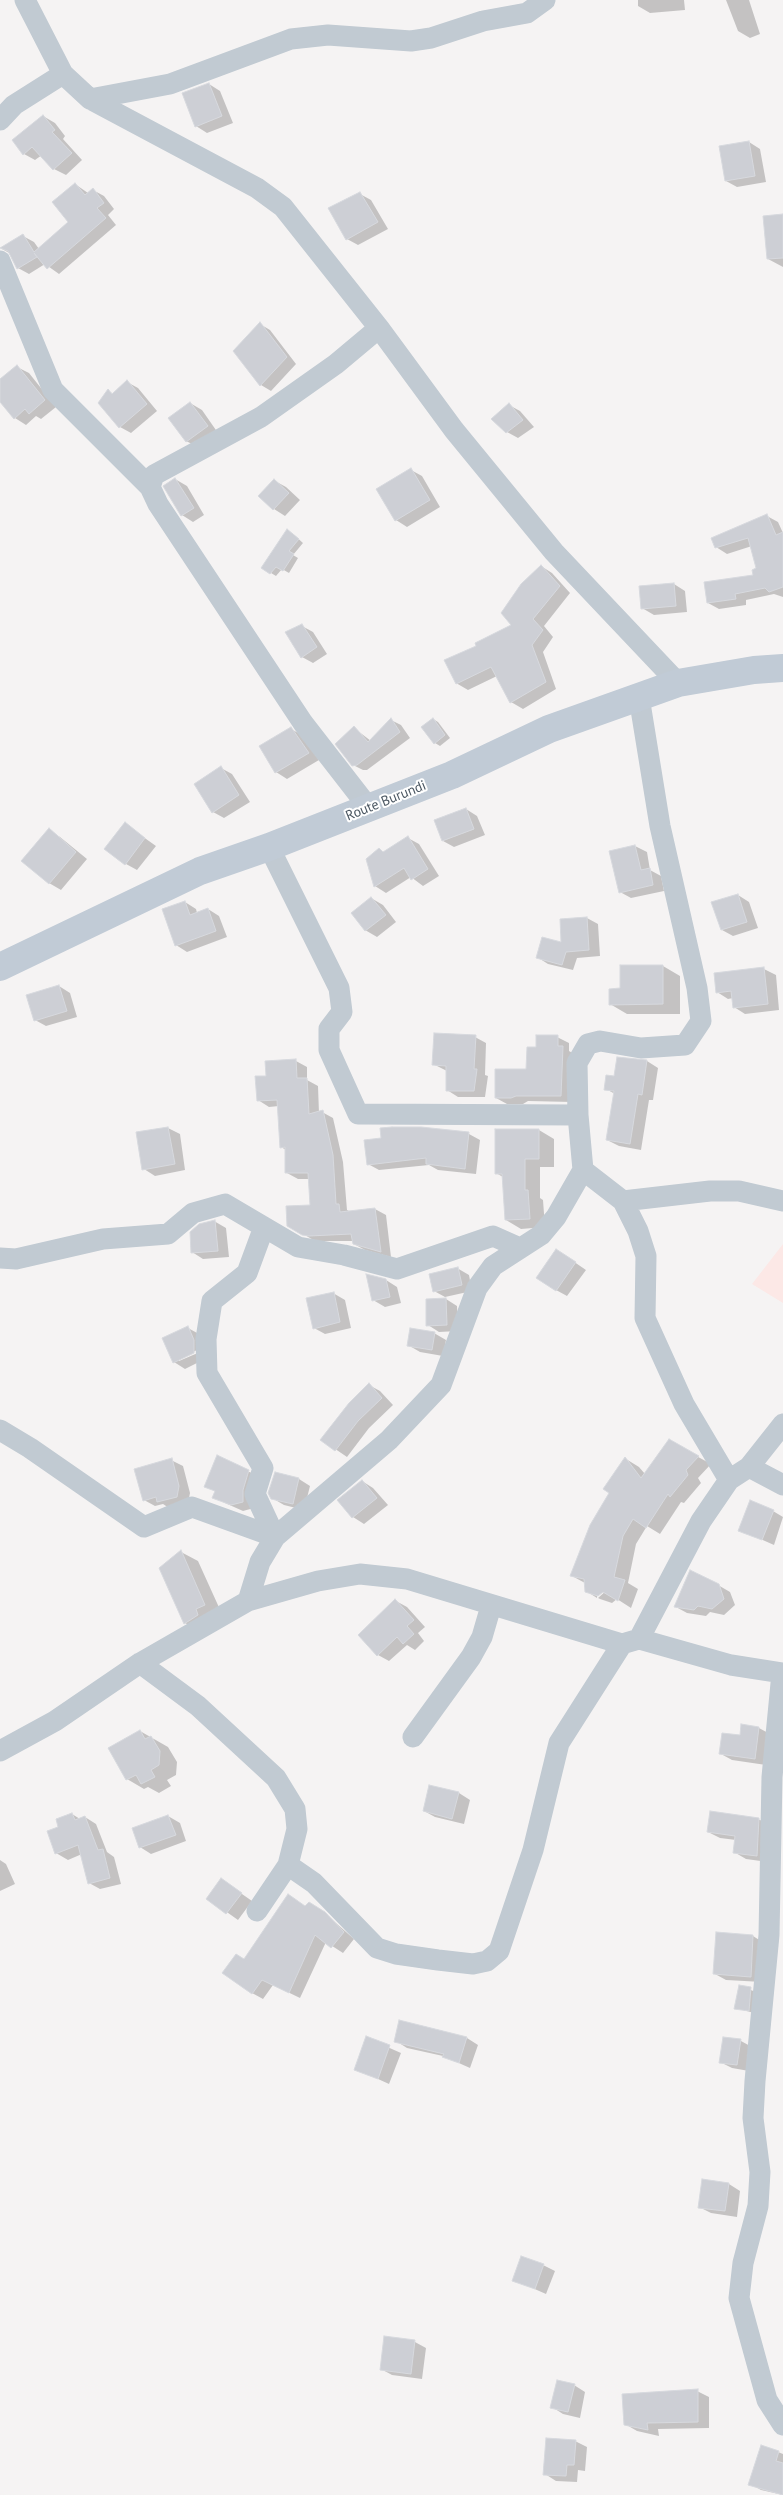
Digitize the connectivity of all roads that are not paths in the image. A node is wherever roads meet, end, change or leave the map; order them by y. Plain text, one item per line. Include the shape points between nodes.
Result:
1 (26, 0) edge
2 (545, 0) edge
3 (63, 74) junction
4 (90, 99) junction
5 (0, 120) edge
6 (0, 261) edge
7 (379, 328) junction
8 (150, 487) junction
9 (783, 668) edge
10 (678, 683) junction
11 (639, 698) junction
12 (369, 808) junction
13 (269, 847) junction
14 (0, 967) edge
15 (578, 1115) junction
16 (583, 1170) junction
17 (623, 1201) junction
18 (783, 1201) edge
19 (264, 1227) junction
20 (520, 1248) junction
21 (0, 1258) edge
22 (783, 1424) edge
23 (0, 1430) edge
24 (749, 1467) junction
25 (729, 1480) junction
26 (783, 1485) edge
27 (275, 1537) junction
28 (248, 1601) junction
29 (490, 1606) junction
30 (631, 1641) junction
31 (140, 1663) junction
32 (782, 1673) edge
33 (413, 1737) dead end
34 (0, 1751) edge
35 (288, 1865) junction
36 (258, 1911) dead end
37 (783, 2425) edge

1 - 3 street
2 - 4 street via 527,13 483,21 410,42 328,35 291,38 170,84
3 - 4 street
3 - 5 street via 14,105
4 - 7 street via 257,188 284,207
6 - 8 street via 53,390
7 - 8 street via 336,364 261,417 154,475
7 - 10 street via 454,430 554,552
8 - 12 street via 303,724
9 - 10 main road, Route Burundi
10 - 11 main road, Route Burundi
11 - 12 main road, Route Burundi via 550,729 452,775
11 - 15 street via 660,826 697,988 701,1021 686,1045 642,1048 600,1042 588,1044 577,1063
12 - 13 main road, Route Burundi
13 - 14 main road, Route Burundi via 200,871
13 - 15 street via 339,988 342,1012 329,1029 329,1050 358,1114
15 - 16 street
16 - 17 street
16 - 20 street via 556,1217 541,1235
17 - 18 street via 710,1191 739,1191
17 - 25 street via 646,1256 645,1318 684,1404
19 - 20 street via 298,1248 344,1255 397,1270 493,1236
19 - 21 street via 225,1204 193,1213 168,1234 103,1239 16,1259
19 - 27 street via 247,1273 212,1301 206,1339 207,1373 263,1468 256,1494
20 - 27 street via 493,1266 477,1288 441,1386 389,1440
22 - 24 street
23 - 27 street via 144,1527 192,1507
24 - 25 street
24 - 26 street
25 - 30 street via 700,1521
27 - 28 street via 260,1562
28 - 29 street via 318,1581 360,1574 407,1579
28 - 31 street
29 - 30 street
29 - 33 street via 482,1637 471,1657
30 - 32 street
30 - 35 street via 559,1744 530,1859 499,1951 487,1962 473,1964 438,1960 377,1948 314,1883
31 - 34 street via 55,1721
31 - 35 street via 198,1706 276,1778 295,1809 297,1829
32 - 37 street via 772,1777 769,1934 753,2118 760,2172 758,2206 743,2263 740,2298 767,2400
35 - 36 street

